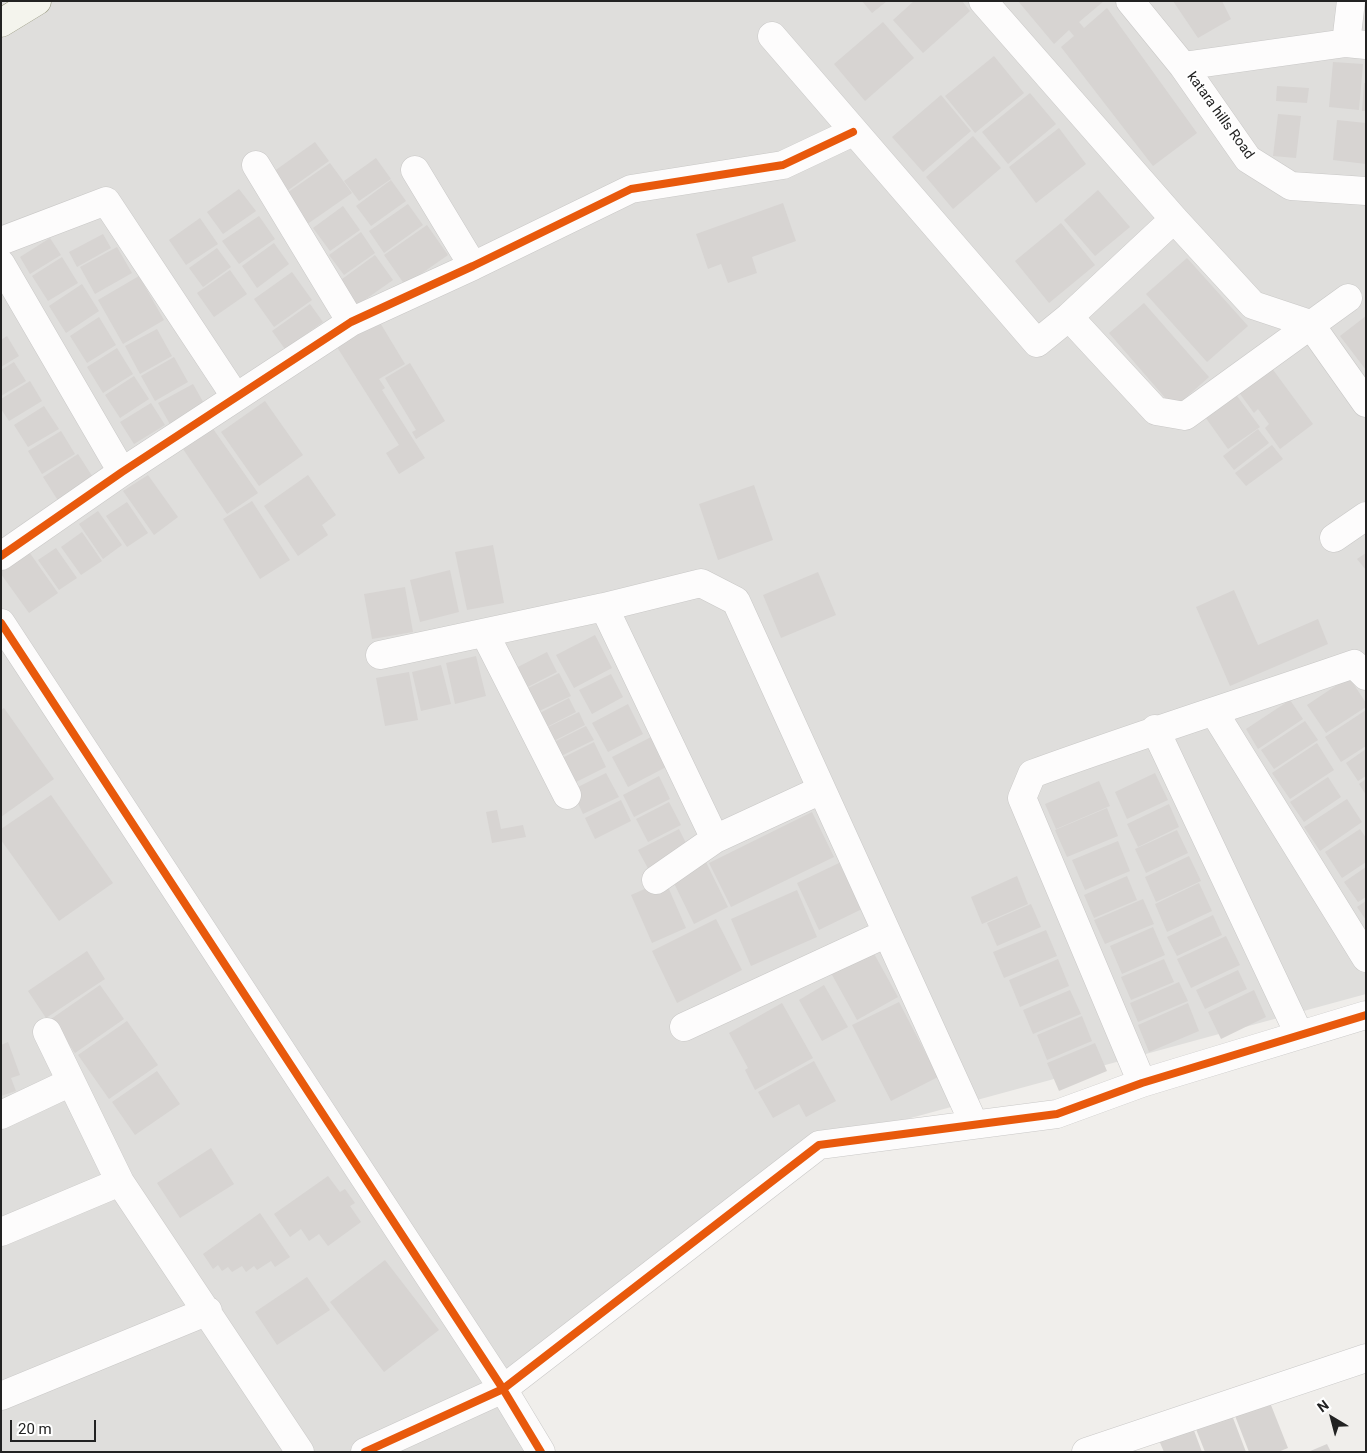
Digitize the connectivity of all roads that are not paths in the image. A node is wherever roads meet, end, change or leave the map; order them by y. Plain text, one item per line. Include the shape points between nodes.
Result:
1 (38, 1) edge
2 (983, 1) edge
3 (1130, 1) edge
4 (1351, 1) edge
5 (1, 22) edge
6 (772, 36) dead end
7 (1356, 44) edge
8 (1183, 66) junction
9 (853, 132) junction
10 (256, 165) dead end
11 (415, 170) dead end
12 (1366, 191) edge
13 (1174, 219) junction
14 (1, 241) edge
15 (1, 264) edge
16 (473, 266) junction
17 (1348, 298) dead end
18 (1069, 317) junction
19 (351, 322) junction
20 (1310, 324) junction
21 (235, 396) junction
22 (1366, 402) edge
23 (122, 472) junction
24 (1366, 516) edge
25 (1334, 538) dead end
26 (1, 556) edge
27 (604, 607) junction
28 (1, 623) edge
29 (486, 634) junction
30 (380, 655) dead end
31 (1366, 676) edge
32 (1214, 712) junction
33 (1155, 729) junction
34 (821, 790) junction
35 (567, 795) dead end
36 (715, 839) junction
37 (656, 880) dead end
38 (887, 933) junction
39 (1366, 958) edge
40 (1366, 1014) edge
41 (684, 1027) dead end
42 (47, 1032) dead end
43 (1299, 1034) junction
44 (71, 1082) junction
45 (1142, 1083) junction
46 (1, 1115) edge
47 (974, 1124) junction
48 (120, 1182) junction
49 (1, 1232) edge
50 (208, 1311) junction
51 (1366, 1358) edge
52 (503, 1389) junction
53 (1, 1396) edge
54 (300, 1452) edge
55 (365, 1452) edge
56 (541, 1452) edge
57 (1086, 1452) edge

1 - 5 street
2 - 13 street
3 - 8 street, katara hills Road
4 - 7 street
6 - 9 street
7 - 8 street
8 - 12 street, katara hills Road via 1248,158 1291,186
9 - 16 street via 782,165 631,189
9 - 18 street via 1037,343
10 - 19 street
11 - 16 street
13 - 18 street
13 - 20 street via 1253,305
14 - 21 street via 106,201
15 - 23 street
16 - 19 street
17 - 20 street
18 - 20 street via 1156,411 1185,416
19 - 21 street
20 - 22 street
21 - 23 street
23 - 26 street
24 - 25 street
27 - 29 street
27 - 34 street via 701,583 736,601
27 - 36 street
28 - 52 street
29 - 30 street
29 - 35 street
31 - 32 street via 1354,664
32 - 33 street
32 - 39 street
33 - 43 street
33 - 45 street via 1032,774 1022,798
34 - 36 street
34 - 38 street
36 - 37 street
38 - 41 street
38 - 47 street
40 - 43 street
42 - 44 street
43 - 45 street
44 - 46 street
44 - 48 street
45 - 47 street via 1057,1114
47 - 52 street via 819,1145
48 - 49 street
48 - 50 street
50 - 53 street
50 - 54 street
51 - 57 street
52 - 55 street
52 - 56 street

